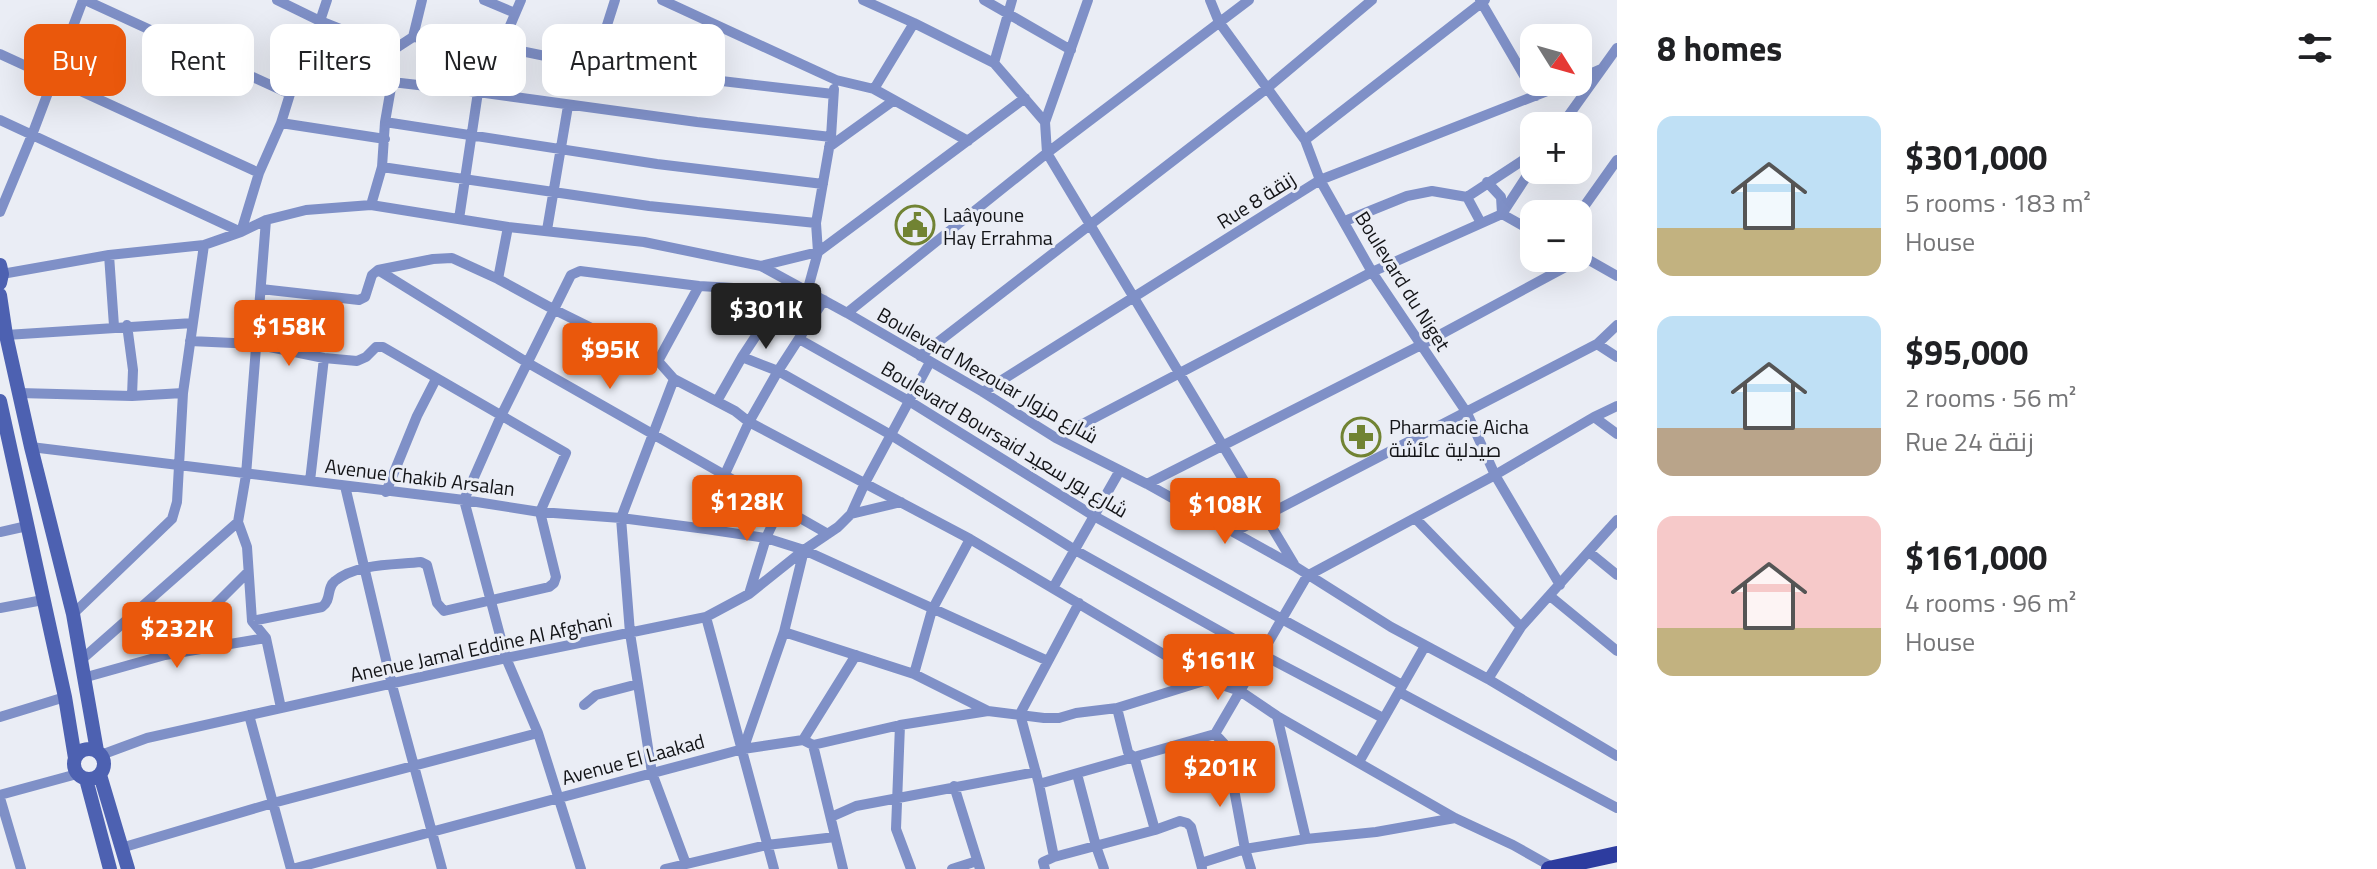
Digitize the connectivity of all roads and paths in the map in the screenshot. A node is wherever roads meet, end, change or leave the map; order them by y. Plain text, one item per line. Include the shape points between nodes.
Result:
1 (84, 0) edge
2 (277, 0) edge
3 (327, 0) edge
4 (422, 0) edge
5 (484, 0) edge
6 (521, 0) edge
7 (615, 0) edge
8 (662, 0) edge
9 (863, 0) edge
10 (984, 0) edge
11 (1012, 0) edge
12 (1088, 0) edge
13 (1210, 0) edge
14 (1249, 0) edge
15 (1372, 0) edge
16 (1482, 1) edge
17 (515, 13) junction
18 (1007, 14) junction
19 (320, 21) junction
20 (1219, 22) junction
21 (914, 23) junction
22 (75, 24) edge
23 (319, 24) edge
24 (328, 24) edge
25 (510, 24) edge
26 (607, 24) edge
27 (413, 37) junction
28 (416, 37) edge
29 (400, 45) edge
30 (1617, 48) edge
31 (1071, 50) junction
32 (0, 54) edge
33 (994, 63) junction
34 (24, 65) edge
35 (1520, 68) edge
36 (1603, 68) junction
37 (1592, 73) edge
38 (836, 80) junction
39 (725, 81) edge
40 (270, 85) edge
41 (874, 89) junction
42 (1266, 89) junction
43 (833, 94) junction
44 (47, 96) edge
45 (90, 96) edge
46 (289, 96) edge
47 (390, 96) edge
48 (477, 96) edge
49 (504, 96) edge
50 (1536, 96) edge
51 (1025, 98) junction
52 (893, 101) junction
53 (568, 106) junction
54 (1571, 112) edge
55 (0, 120) edge
56 (385, 122) junction
57 (1045, 122) junction
58 (281, 123) junction
59 (32, 135) junction
60 (470, 136) junction
61 (385, 139) junction
62 (1305, 140) junction
63 (968, 141) junction
64 (830, 142) junction
65 (561, 148) junction
66 (1047, 153) junction
67 (1617, 160) edge
68 (1520, 162) edge
69 (382, 167) junction
70 (259, 173) junction
71 (464, 178) junction
72 (1320, 180) junction
73 (1487, 182) junction
74 (823, 184) junction
75 (1522, 184) edge
76 (555, 192) junction
77 (1467, 197) junction
78 (1589, 200) edge
79 (371, 205) junction
80 (0, 212) edge
81 (1502, 214) junction
82 (459, 219) junction
83 (266, 220) junction
84 (1345, 221) junction
85 (816, 223) junction
86 (1481, 223) junction
87 (1520, 224) edge
88 (1090, 225) junction
89 (508, 227) junction
90 (547, 230) junction
91 (241, 232) junction
92 (204, 245) junction
93 (818, 252) junction
94 (109, 255) junction
95 (1592, 262) edge
96 (761, 266) junction
97 (378, 270) junction
98 (1372, 272) junction
99 (1552, 272) edge
100 (1, 274) edge
101 (1617, 276) edge
102 (498, 279) junction
103 (699, 286) junction
104 (788, 288) junction
105 (261, 289) junction
106 (807, 292) junction
107 (0, 295) edge
108 (1135, 298) junction
109 (824, 300) junction
110 (553, 309) junction
111 (847, 313) junction
112 (193, 323) junction
113 (127, 325) junction
114 (1617, 325) edge
115 (114, 326) junction
116 (6, 335) junction
117 (799, 339) junction
118 (190, 341) junction
119 (255, 344) junction
120 (1597, 344) junction
121 (1421, 345) junction
122 (742, 357) junction
123 (1617, 357) edge
124 (324, 358) junction
125 (925, 359) junction
126 (658, 361) junction
127 (528, 363) junction
128 (778, 371) junction
129 (1179, 372) junction
130 (436, 379) junction
131 (674, 379) junction
132 (983, 392) junction
133 (19, 393) junction
134 (183, 393) junction
135 (132, 396) junction
136 (0, 401) edge
137 (717, 401) junction
138 (909, 401) junction
139 (1617, 406) edge
140 (1467, 413) junction
141 (501, 416) junction
142 (1594, 417) junction
143 (749, 422) junction
144 (651, 434) junction
145 (1617, 434) edge
146 (891, 435) junction
147 (1056, 438) junction
148 (1223, 445) junction
149 (31, 447) junction
150 (5, 455) edge
151 (178, 467) junction
152 (1119, 472) junction
153 (725, 474) junction
154 (246, 475) junction
155 (1495, 475) junction
156 (310, 481) junction
157 (865, 483) junction
158 (1147, 484) junction
159 (345, 486) junction
160 (386, 492) junction
161 (464, 500) junction
162 (901, 502) junction
163 (781, 506) junction
164 (540, 512) junction
165 (1265, 515) junction
166 (1094, 516) junction
167 (847, 517) junction
168 (621, 518) junction
169 (1415, 518) junction
170 (1617, 520) edge
171 (238, 522) junction
172 (27, 526) junction
173 (0, 532) edge
174 (1234, 532) junction
175 (828, 534) junction
176 (766, 538) junction
177 (970, 539) junction
178 (804, 550) junction
179 (1075, 550) junction
180 (1589, 552) junction
181 (1296, 567) junction
182 (364, 568) junction
183 (248, 572) junction
184 (1617, 575) edge
185 (1307, 576) junction
186 (1560, 585) junction
187 (1053, 588) junction
188 (749, 594) junction
189 (1550, 596) junction
190 (490, 599) junction
191 (43, 600) junction
192 (1079, 603) junction
193 (0, 608) edge
194 (932, 610) junction
195 (73, 614) junction
196 (706, 617) junction
197 (1281, 619) junction
198 (252, 621) junction
199 (1521, 627) junction
200 (784, 632) junction
201 (630, 633) junction
202 (266, 638) junction
203 (1425, 646) junction
204 (1617, 651) edge
205 (1261, 654) junction
206 (165, 655) junction
207 (856, 655) junction
208 (506, 658) junction
209 (80, 661) junction
210 (1048, 661) junction
211 (914, 674) junction
212 (83, 678) junction
213 (1488, 679) junction
214 (1207, 680) junction
215 (638, 684) junction
216 (392, 685) junction
217 (1401, 688) junction
218 (1240, 691) junction
219 (65, 697) junction
220 (584, 705) dead end
221 (281, 708) junction
222 (1117, 708) junction
223 (988, 711) junction
224 (1020, 714) junction
225 (249, 715) junction
226 (1277, 716) junction
227 (0, 717) edge
228 (1383, 718) junction
229 (900, 725) junction
230 (538, 733) junction
231 (1215, 734) junction
232 (808, 743) junction
233 (743, 749) junction
234 (99, 753) junction
235 (1617, 756) edge
236 (1135, 759) junction
237 (1359, 762) junction
238 (415, 766) junction
239 (84, 772) junction
240 (1036, 772) junction
241 (652, 773) junction
242 (1077, 774) junction
243 (1039, 784) junction
244 (954, 786) junction
245 (0, 797) edge
246 (558, 798) junction
247 (897, 799) junction
248 (273, 803) junction
249 (1617, 808) edge
250 (831, 817) junction
251 (1455, 818) junction
252 (1155, 830) junction
253 (432, 832) junction
254 (835, 837) junction
255 (1306, 839) junction
256 (767, 845) junction
257 (1096, 846) junction
258 (121, 848) junction
259 (1245, 849) junction
260 (1617, 854) edge
261 (1054, 857) junction
262 (686, 864) junction
263 (979, 865) edge
264 (1202, 866) edge
265 (1551, 868) edge
266 (21, 869) edge
267 (110, 869) edge
268 (128, 869) edge
269 (291, 869) edge
270 (442, 869) edge
271 (581, 869) edge
272 (665, 869) edge
273 (774, 869) edge
274 (843, 869) edge
275 (911, 869) edge
276 (952, 869) edge
277 (1045, 869) edge
278 (1104, 869) edge
279 (1251, 869) edge

1 - 22 street
1 - 40 street
2 - 19 street
3 - 19 street
4 - 27 street
5 - 17 street
6 - 17 street
7 - 26 street
8 - 38 street
9 - 21 street
10 - 18 street
11 - 18 street
12 - 31 street
13 - 20 street, Boulevard du Niget
14 - 20 street
15 - 42 street
16 - 35 street
16 - 62 street
17 - 25 street
18 - 31 street
18 - 33 street
19 - 23 street
19 - 24 street
20 - 42 street, Boulevard du Niget
20 - 66 street
21 - 33 street
21 - 41 street
27 - 28 street
27 - 29 street
30 - 36 street
31 - 57 street
32 - 34 street
33 - 51 street
36 - 37 street
36 - 54 street
38 - 41 street
38 - 43 street
39 - 43 street
41 - 52 street
42 - 62 street, Boulevard du Niget
42 - 88 street
43 - 64 street
44 - 59 street
45 - 70 street
46 - 58 street
47 - 56 street
48 - 60 street
49 - 53 street
50 - 72 street, Rue 8 زنقة
51 - 57 street
51 - 63 street
52 - 63 street
52 - 64 street
53 - 64 street
53 - 65 street
55 - 59 street
56 - 60 street
56 - 61 street
57 - 66 street
58 - 61 street
58 - 70 street
59 - 80 street
59 - 91 street
60 - 65 street
60 - 71 street
61 - 69 street
62 - 72 street, Boulevard du Niget
63 - 93 street
64 - 74 street
65 - 74 street
65 - 76 street
66 - 88 street
66 - 111 street
67 - 78 street
68 - 73 street
69 - 71 street
69 - 79 street
70 - 91 street
71 - 76 street
71 - 82 street
72 - 84 street, Boulevard du Niget
72 - 108 street, Rue 8 زنقة
73 - 77 street
73 - 81 street via 1501,197
74 - 85 street
75 - 81 street
76 - 85 street
76 - 90 street
77 - 84 street via 1432,191
77 - 86 street
79 - 82 street, Boulevard Mezouar شارع مزوار
79 - 83 street, Boulevard Mezouar شارع مزوار via 306,210
81 - 86 street
81 - 87 street
82 - 89 street, Boulevard Mezouar شارع مزوار
83 - 91 street, Boulevard Mezouar شارع مزوار
83 - 105 street
84 - 98 street, Boulevard du Niget
85 - 93 street
86 - 98 street
88 - 108 street
88 - 125 street
89 - 90 street, Boulevard Mezouar شارع مزوار
89 - 102 street
90 - 96 street, Boulevard Mezouar شارع مزوار via 644,242
91 - 92 street, Boulevard Mezouar شارع مزوار
92 - 94 street, Boulevard Mezouar شارع مزوار
92 - 112 street
93 - 96 street
93 - 106 street
94 - 100 street, Boulevard Mezouar شارع مزوار
94 - 115 street
95 - 101 street
96 - 104 street, Boulevard Mezouar شارع مزوار
97 - 102 street via 452,258
97 - 105 street via 359,300
97 - 127 street
98 - 121 street, Boulevard du Niget
98 - 129 street
99 - 121 street
102 - 110 street
103 - 104 street
103 - 110 street via 580,271 571,275
103 - 126 street
104 - 106 street, Boulevard Mezouar شارع مزوار
104 - 122 street
105 - 119 street
106 - 109 street, Boulevard Mezouar شارع مزوار
107 - 116 main road
108 - 129 street
108 - 132 street, Rue 8 زنقة
109 - 111 street, Boulevard Mezouar شارع مزوار
109 - 117 street
110 - 126 street
110 - 127 street
111 - 125 street, Boulevard Mezouar شارع مزوار
112 - 113 street
112 - 118 street
113 - 115 street
113 - 135 street
114 - 120 street
115 - 116 street
116 - 133 main road
117 - 128 street
117 - 138 street, Boulevard Boursaid شارع بور سعيد
118 - 119 street
118 - 134 street
119 - 124 street
119 - 154 street
120 - 123 street
120 - 140 street
121 - 140 street, Boulevard du Niget
121 - 148 street
122 - 128 street
122 - 137 street
124 - 130 street via 357,361 383,347
124 - 156 street
125 - 132 street, Boulevard Mezouar شارع مزوار
125 - 138 street
126 - 131 street
127 - 141 street
127 - 144 street
128 - 143 street
128 - 146 street
129 - 147 street
129 - 148 street
130 - 141 street
130 - 160 street
131 - 137 street
131 - 144 street
132 - 147 street, Boulevard Mezouar شارع مزوار
133 - 135 street
133 - 149 main road
134 - 135 street
134 - 151 street
136 - 150 main road
137 - 143 street
138 - 146 street
138 - 166 street, Boulevard Boursaid شارع بور سعيد
139 - 142 street
140 - 155 street, Boulevard du Niget
140 - 165 street
141 - 161 street
141 - 164 street via 566,453
142 - 145 street
142 - 155 street
143 - 153 street
143 - 157 street
144 - 153 street
144 - 168 street
146 - 157 street
146 - 179 street
147 - 152 street, Boulevard Mezouar شارع مزوار
148 - 158 street
148 - 165 street
149 - 151 street, Avenue Chakib Arsalan
149 - 195 main road
150 - 172 main road
151 - 154 street, Avenue Chakib Arsalan
151 - 195 street via 172,519
152 - 158 street, Boulevard Mezouar شارع مزوار
152 - 166 street
153 - 163 street
154 - 156 street, Avenue Chakib Arsalan
154 - 171 street
155 - 169 street
155 - 186 street, Boulevard du Niget
156 - 159 street, Avenue Chakib Arsalan
157 - 162 street
157 - 167 street
158 - 174 street, Boulevard Mezouar شارع مزوار
159 - 160 street, Avenue Chakib Arsalan
159 - 182 street
160 - 161 street, Avenue Chakib Arsalan
161 - 164 street, Avenue Chakib Arsalan
161 - 190 street
162 - 167 street
162 - 177 street
163 - 175 street
163 - 176 street
164 - 168 street, Avenue Chakib Arsalan
164 - 190 street via 554,583
165 - 174 street
165 - 181 street
166 - 179 street
166 - 197 street, Boulevard Boursaid شارع بور سعيد
167 - 175 street, Anenue Jamal Eddine Al Afghani
168 - 176 street, Avenue Chakib Arsalan
168 - 201 street
169 - 185 street
169 - 199 street
170 - 180 street
171 - 183 street
171 - 209 street
172 - 173 street
172 - 191 main road
174 - 181 street, Boulevard Mezouar شارع مزوار
175 - 178 street, Anenue Jamal Eddine Al Afghani
176 - 178 street, Avenue Chakib Arsalan
176 - 188 street
177 - 187 street
177 - 194 street
178 - 188 street, Anenue Jamal Eddine Al Afghani
178 - 194 street, Avenue Chakib Arsalan
178 - 200 street
179 - 187 street
179 - 205 street
180 - 184 street
180 - 186 street
181 - 185 street, Boulevard Mezouar شارع مزوار
182 - 190 street via 427,565 444,611
182 - 198 street via 335,581 322,607
182 - 216 street
183 - 198 street
183 - 206 street
185 - 197 street
185 - 203 street, Boulevard Mezouar شارع مزوار
186 - 189 street
187 - 192 street
188 - 196 street, Anenue Jamal Eddine Al Afghani
189 - 199 street
189 - 204 street
190 - 208 street
191 - 193 street
191 - 219 main road
192 - 210 street
192 - 214 street
194 - 210 street, Avenue Chakib Arsalan
194 - 211 street
195 - 209 main road
196 - 201 street, Anenue Jamal Eddine Al Afghani
196 - 233 street
197 - 205 street
197 - 217 street, Boulevard Boursaid شارع بور سعيد
198 - 202 street
199 - 213 street
200 - 207 street
200 - 233 street
201 - 208 street, Anenue Jamal Eddine Al Afghani
201 - 215 street
202 - 206 street
202 - 221 street
203 - 213 street, Boulevard Mezouar شارع مزوار
203 - 217 street
205 - 218 street
205 - 228 street
206 - 212 street
207 - 211 street
207 - 232 street
208 - 216 street, Anenue Jamal Eddine Al Afghani
208 - 230 street
209 - 212 main road
210 - 224 street
211 - 223 street
212 - 234 main road
213 - 235 street, Boulevard Mezouar شارع مزوار
214 - 218 street
214 - 222 street
215 - 220 street via 596,695
215 - 241 street
216 - 221 street, Anenue Jamal Eddine Al Afghani
216 - 238 street
217 - 228 street
217 - 249 street, Boulevard Boursaid شارع بور سعيد
218 - 226 street
218 - 231 street
219 - 227 street
219 - 239 main road
221 - 225 street, Anenue Jamal Eddine Al Afghani
222 - 224 street via 1059,718
222 - 236 street via 1128,752
223 - 224 street
223 - 229 street, Avenue El Laakad
224 - 240 street
225 - 234 street, Anenue Jamal Eddine Al Afghani
225 - 248 street
226 - 237 street
226 - 255 street
228 - 237 street
229 - 232 street, Avenue El Laakad
229 - 247 street
230 - 238 street
230 - 246 street
231 - 236 street
231 - 259 street via 1226,746
232 - 233 street, Avenue El Laakad
232 - 250 street
233 - 241 street, Avenue El Laakad
233 - 256 street
234 - 239 main road via 104,765
234 - 239 main road via 82,751
236 - 242 street
236 - 252 street
237 - 251 street
238 - 248 street
238 - 253 street
239 - 245 street
239 - 258 main road
239 - 267 main road
240 - 243 street
240 - 244 street
241 - 246 street, Avenue El Laakad
241 - 262 street
242 - 243 street
242 - 257 street
243 - 261 street
244 - 247 street
244 - 263 street
245 - 266 street
246 - 253 street, Avenue El Laakad
246 - 271 street
247 - 250 street via 856,806
247 - 275 street via 896,829
248 - 258 street
248 - 269 street
250 - 254 street
251 - 255 street
251 - 265 street
252 - 257 street
252 - 264 street via 1187,823
253 - 269 street, Avenue El Laakad
253 - 270 street
254 - 256 street
254 - 274 street
255 - 259 street
256 - 262 street
256 - 273 street
257 - 261 street
257 - 278 street
258 - 268 main road
259 - 264 street
259 - 279 street
260 - 265 main road
261 - 277 street via 1043,862
262 - 272 street
263 - 276 street

